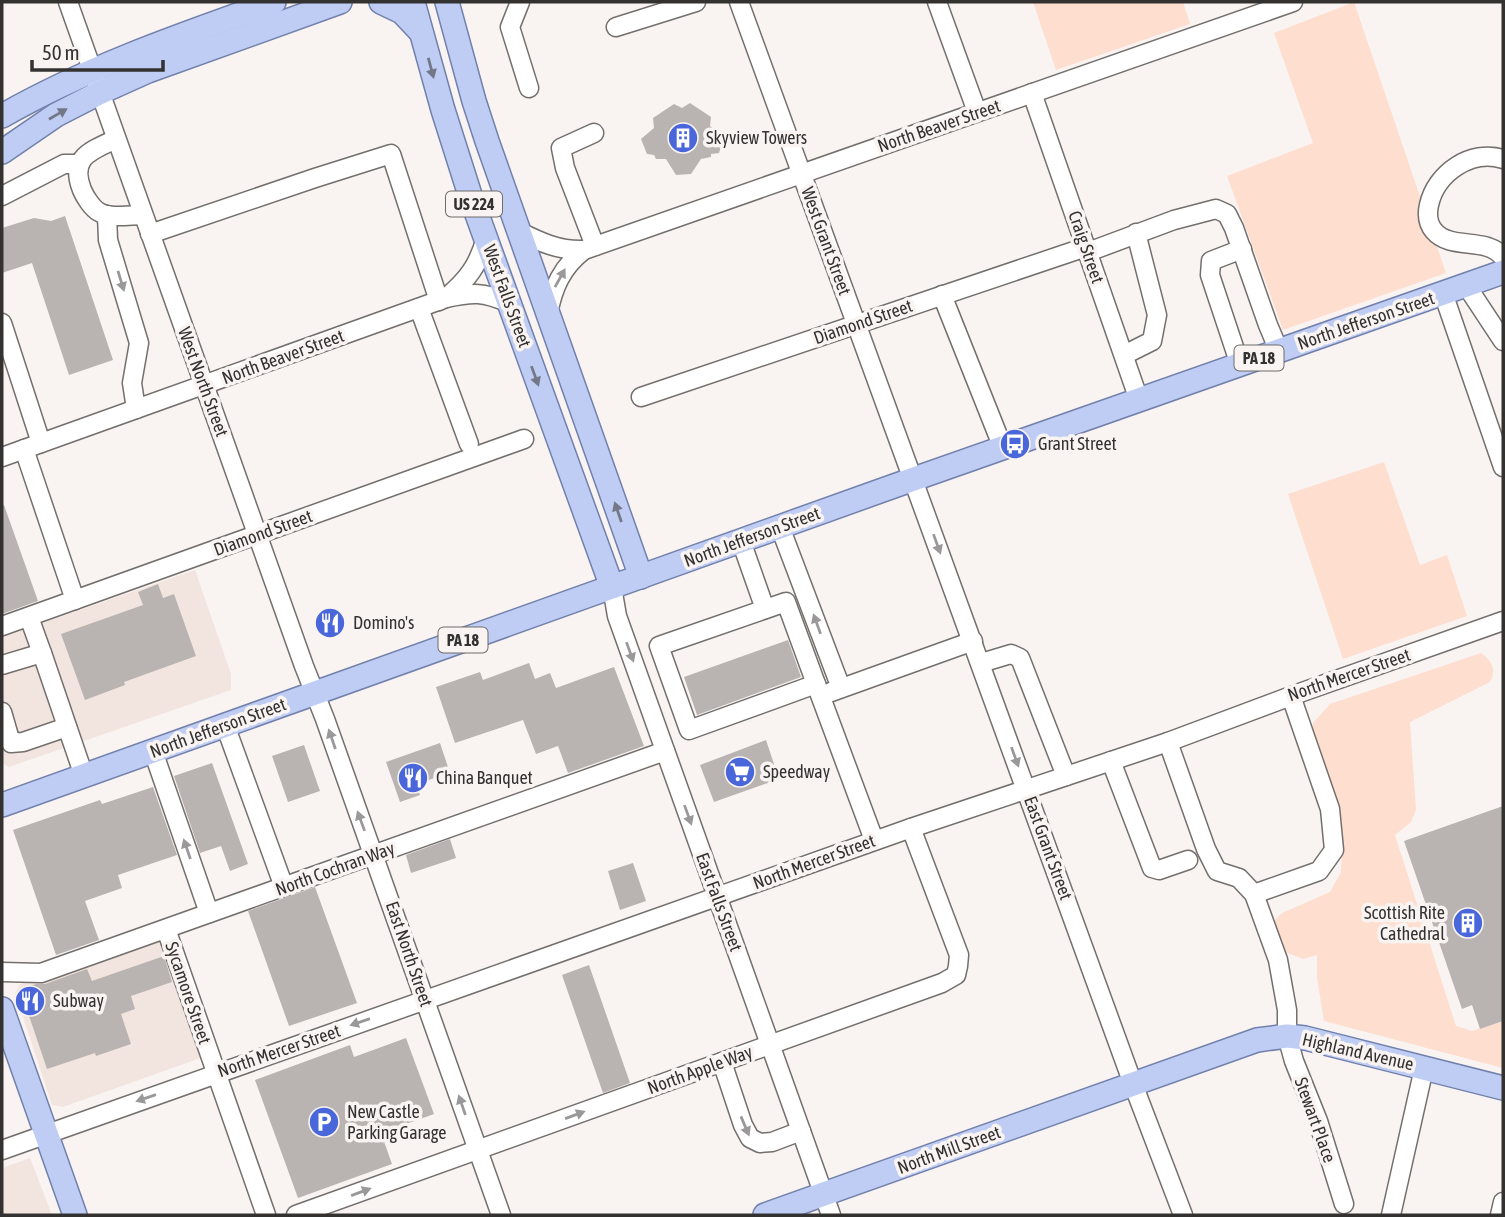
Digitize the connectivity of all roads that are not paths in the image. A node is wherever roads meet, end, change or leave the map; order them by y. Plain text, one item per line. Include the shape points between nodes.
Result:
1 (68, 2) edge
2 (274, 2) edge
3 (340, 2) edge
4 (381, 2) edge
5 (413, 2) edge
6 (447, 2) edge
7 (520, 2) edge
8 (696, 2) edge
9 (739, 2) edge
10 (937, 2) edge
11 (1293, 2) edge
12 (616, 27) dead end
13 (421, 32) junction
14 (95, 82) junction
15 (529, 88) dead end
16 (1032, 93) junction
17 (977, 112) junction
18 (2, 116) edge
19 (594, 134) dead end
20 (116, 139) junction
21 (2, 152) edge
22 (1503, 159) edge
23 (78, 164) junction
24 (802, 174) junction
25 (2, 196) edge
26 (107, 215) junction
27 (143, 215) junction
28 (518, 230) junction
29 (1136, 233) junction
30 (150, 234) junction
31 (486, 237) junction
32 (590, 248) junction
33 (1242, 249) junction
34 (1087, 250) junction
35 (1503, 257) edge
36 (1503, 272) edge
37 (1466, 285) junction
38 (1443, 293) junction
39 (942, 295) junction
40 (443, 300) junction
41 (509, 303) junction
42 (419, 308) junction
43 (548, 314) junction
44 (2, 323) edge
45 (856, 324) junction
46 (1503, 341) edge
47 (1279, 351) junction
48 (1124, 355) junction
49 (1240, 365) junction
50 (204, 385) junction
51 (641, 397) dead end
52 (1139, 400) junction
53 (136, 409) junction
54 (524, 439) dead end
55 (469, 444) dead end
56 (33, 446) junction
57 (1003, 448) junction
58 (2, 457) edge
59 (1503, 467) edge
60 (913, 480) junction
61 (780, 527) junction
62 (257, 535) junction
63 (741, 541) junction
64 (641, 577) junction
65 (612, 587) junction
66 (75, 600) junction
67 (765, 609) junction
68 (29, 617) junction
69 (1503, 621) edge
70 (2, 626) edge
71 (973, 641) junction
72 (42, 653) junction
73 (981, 663) junction
74 (2, 666) edge
75 (640, 678) junction
76 (671, 678) junction
77 (841, 688) junction
78 (818, 690) junction
79 (315, 693) junction
80 (1291, 696) junction
81 (682, 711) junction
82 (2, 712) edge
83 (225, 725) junction
84 (67, 727) junction
85 (1167, 742) junction
86 (663, 743) junction
87 (153, 751) junction
88 (1111, 761) junction
89 (84, 776) junction
90 (1066, 776) junction
91 (1026, 789) junction
92 (2, 805) edge
93 (911, 828) junction
94 (874, 841) junction
95 (373, 855) junction
96 (1188, 860) dead end
97 (284, 887) junction
98 (1254, 894) junction
99 (718, 896) junction
100 (209, 913) junction
101 (166, 929) junction
102 (2, 972) edge
103 (425, 1000) junction
104 (2, 1009) edge
105 (1287, 1036) junction
106 (770, 1044) junction
107 (722, 1062) junction
108 (1423, 1068) junction
109 (216, 1073) junction
110 (1133, 1084) junction
111 (1503, 1088) edge
112 (801, 1131) junction
113 (46, 1133) junction
114 (2, 1150) edge
115 (478, 1151) junction
116 (1503, 1202) edge
117 (1343, 1204) dead end
118 (828, 1205) edge
119 (75, 1215) edge
120 (266, 1215) edge
121 (296, 1215) edge
122 (501, 1215) edge
123 (765, 1215) edge
124 (1182, 1215) edge
125 (1391, 1215) edge
126 (1500, 1215) edge

1 - 14 street, West North Street
2 - 14 main road via 139,50
3 - 14 main road via 148,71
4 - 13 main road via 402,12
5 - 13 main road, West Falls Street / US 224
6 - 28 main road, West Falls Street / US 224 via 474,101
7 - 15 street via 510,27
8 - 12 street
9 - 24 street, West Grant Street
10 - 17 street
11 - 16 street, North Beaver Street
13 -> 31 main road, West Falls Street / US 224
14 - 18 main road via 50,90
14 - 20 street, West North Street
21 -> 14 main road
16 - 17 street, North Beaver Street
16 - 34 street, Craig Street
17 - 24 street, North Beaver Street
19 - 32 street via 561,148
20 - 23 street via 88,152
20 - 27 street, West North Street
22 - 35 street via 1490,155 1451,170 1432,193 1428,209 1436,234 1489,247
23 - 25 street via 64,164
23 - 26 street via 83,192 93,208
24 - 32 street, North Beaver Street
24 - 45 street, West Grant Street
26 - 27 street
26 -> 53 street via 108,240 139,344 132,383
27 - 30 street, West North Street
28 - 32 street, North Beaver Street via 547,245
28 - 43 main road, West Falls Street / US 224
29 - 33 street, Diamond Street via 1216,209 1227,214
29 - 34 street, Diamond Street
29 - 48 street via 1157,315 1152,341
30 - 40 street via 391,154
30 - 50 street, West North Street
31 - 40 street, North Beaver Street via 469,276
31 - 41 main road, West Falls Street / US 224
43 -> 32 street, North Beaver Street via 563,271
33 - 47 street, Diamond Street
33 - 49 street via 1211,261 1210,275
34 - 39 street, Diamond Street
34 - 48 street, Craig Street
36 - 37 main road, North Jefferson Street / PA 18
37 - 38 main road, North Jefferson Street / PA 18
37 - 46 street
38 - 47 main road, North Jefferson Street / PA 18
38 - 59 street
39 - 45 street, Diamond Street
39 - 57 street
40 - 41 street, North Beaver Street via 477,293
40 - 42 street, North Beaver Street
41 -> 65 main road, West Falls Street / US 224
42 - 50 street, North Beaver Street
42 - 55 street
64 -> 43 main road, West Falls Street / US 224
44 - 56 street
45 - 51 street, Diamond Street
45 - 60 street, West Grant Street
47 - 49 main road, North Jefferson Street / PA 18
48 - 52 street, Craig Street
49 - 52 main road, North Jefferson Street / PA 18
50 - 53 street, North Beaver Street
50 - 62 street, West North Street
52 - 57 main road, North Jefferson Street / PA 18
53 - 56 street, North Beaver Street
54 - 62 street, Diamond Street
56 - 58 street, North Beaver Street
56 - 66 street
57 - 60 main road, North Jefferson Street / PA 18
60 - 61 main road, North Jefferson Street / PA 18
60 -> 71 street, East Grant Street
61 - 63 main road, North Jefferson Street / PA 18
77 -> 61 street
62 - 66 street, Diamond Street
62 - 79 street, West North Street
63 - 64 main road, North Jefferson Street / PA 18
63 - 67 street
64 - 65 main road, North Jefferson Street / PA 18
65 -> 75 street, East Falls Street via 617,616
65 - 79 main road, North Jefferson Street / PA 18
66 - 68 street, Diamond Street
67 - 76 street via 659,646
67 - 78 street via 786,602
68 - 70 street, Diamond Street
68 - 72 street
69 - 80 street, North Mercer Street
71 - 73 street, East Grant Street
71 - 77 street
72 - 74 street
72 - 84 street
73 - 90 street via 1011,654 1020,659
73 -> 91 street, East Grant Street
75 - 76 street
75 - 86 street, East Falls Street
76 - 81 street
77 - 78 street
78 - 81 street via 689,730
78 - 94 street
79 - 83 main road, North Jefferson Street / PA 18
95 -> 79 street, East North Street
80 - 85 street, North Mercer Street
80 - 98 street via 1330,809 1334,850 1319,872
81 - 86 street
82 - 84 street via 11,743
83 - 87 main road, North Jefferson Street / PA 18
83 - 97 street
84 - 89 street
85 - 88 street, North Mercer Street
85 - 98 street via 1217,872 1239,878
86 - 95 street, North Cochran Way
86 -> 99 street, East Falls Street
87 - 89 main road, North Jefferson Street / PA 18
100 -> 87 street
88 - 90 street, North Mercer Street
88 - 96 street via 1152,867 1159,870
89 - 92 main road, North Jefferson Street / PA 18
90 - 91 street, North Mercer Street
91 - 93 street, North Mercer Street
91 - 110 street, East Grant Street
93 - 94 street, North Mercer Street
93 - 106 street, North Apple Way via 959,955 956,975
94 - 99 street, North Mercer Street
95 - 97 street, North Cochran Way
95 - 103 street, East North Street
97 - 100 street, North Cochran Way
98 - 105 street, Stewart Place via 1278,960
99 - 103 street, North Mercer Street
99 - 106 street, East Falls Street
100 - 101 street, North Cochran Way
101 - 102 street, North Cochran Way via 41,973
101 - 109 street, Sycamore Street
103 -> 109 street, North Mercer Street
115 -> 103 street, East North Street
104 - 113 main road
105 - 108 main road, Highland Avenue
105 - 110 main road, Highland Avenue via 1257,1040
105 - 117 street, Stewart Place
106 - 107 street, North Apple Way
106 - 112 street, East Falls Street
107 -> 112 street via 750,1138 772,1142
115 -> 107 street, North Apple Way
108 - 111 main road, Highland Avenue
108 - 125 street
109 -> 113 street, North Mercer Street
109 - 120 street, Sycamore Street
110 - 118 main road, North Mill Street
110 - 124 street, East Grant Street
112 - 118 street, East Falls Street
113 - 114 street, North Mercer Street
113 - 119 main road
121 -> 115 street, North Apple Way
115 - 122 street, East North Street
116 - 126 street
118 - 123 main road, North Mill Street

